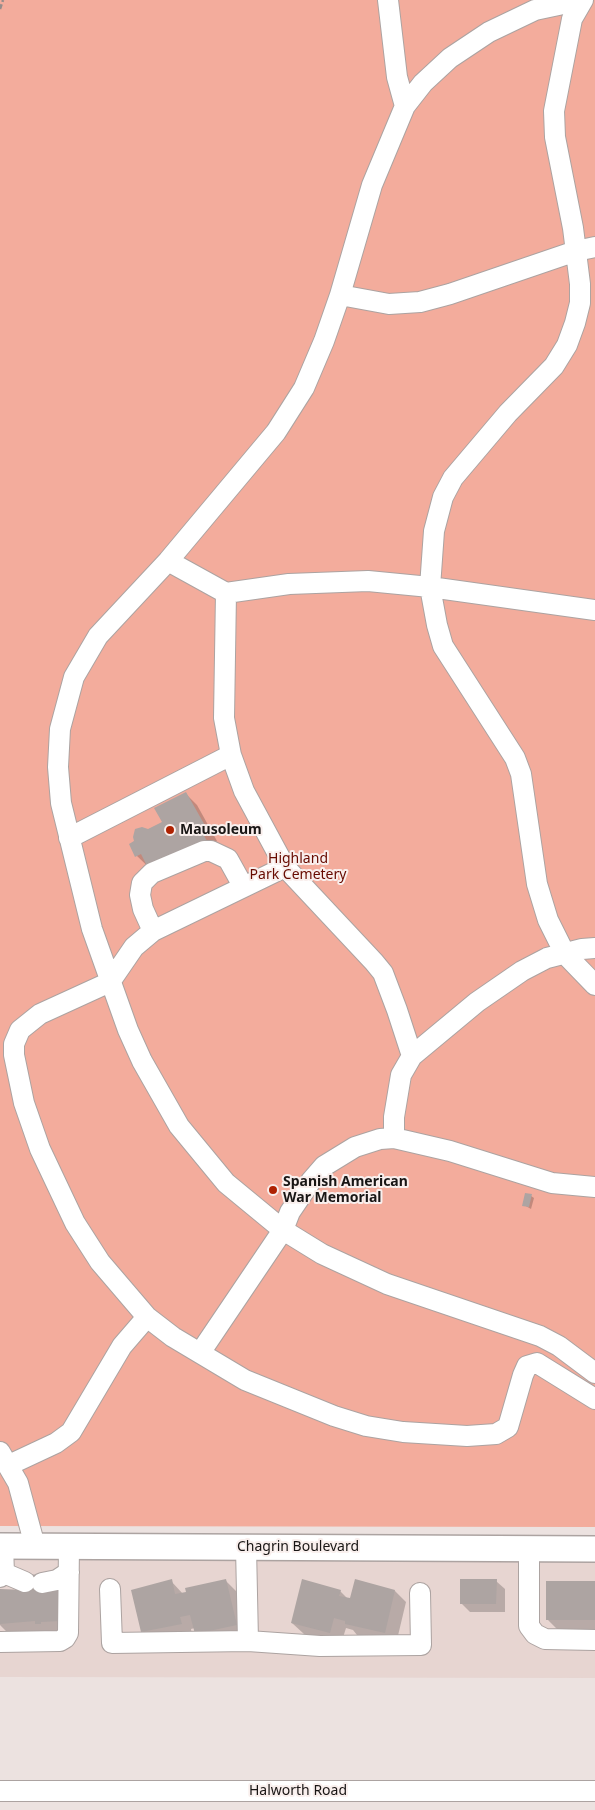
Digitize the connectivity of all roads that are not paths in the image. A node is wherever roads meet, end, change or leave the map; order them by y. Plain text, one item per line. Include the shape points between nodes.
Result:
1 (388, 0) edge
2 (583, 0) edge
3 (405, 106) junction
4 (586, 249) edge
5 (340, 294) junction
6 (168, 561) junction
7 (430, 587) junction
8 (226, 593) junction
9 (595, 610) edge
10 (231, 755) junction
11 (69, 838) junction
12 (285, 866) junction
13 (242, 886) junction
14 (153, 931) junction
15 (595, 948) edge
16 (565, 954) junction
17 (110, 982) junction
18 (595, 985) edge
19 (412, 1056) junction
20 (394, 1138) junction
21 (595, 1187) edge
22 (283, 1230) junction
23 (147, 1317) junction
24 (200, 1353) junction
25 (595, 1373) edge
26 (595, 1399) edge
27 (5, 1459) edge
28 (2, 1546) edge
29 (35, 1546) junction
30 (69, 1546) junction
31 (246, 1547) junction
32 (529, 1548) junction
33 (595, 1549) edge
34 (69, 1572) junction
35 (2, 1575) edge
36 (110, 1589) dead end
37 (420, 1593) dead end
38 (595, 1640) edge
39 (0, 1642) edge
40 (248, 1642) junction
41 (0, 1790) edge
42 (595, 1791) edge

1 - 3 street via 397,77
2 - 3 street via 535,10 489,32 440,66
2 - 4 street via 572,19 554,111 556,146
3 - 5 street via 372,185
4 - 5 street via 420,302 389,304
4 - 7 street via 580,303 567,345 546,376 508,413 452,478 443,497 434,531
5 - 6 street via 314,366 292,410
6 - 8 street
6 - 11 street via 104,629 74,677 60,729 58,754 58,785
7 - 8 street via 329,582
7 - 9 street
7 - 16 street via 443,646 515,758 521,774 542,902
8 - 10 street via 224,718
10 - 11 street
10 - 12 street via 244,791
11 - 17 street via 92,929
12 - 13 street
12 - 19 street via 382,973
13 - 14 street
13 - 14 street via 228,859 211,851 152,873 142,883 140,895
14 - 17 street via 134,948
15 - 16 street
16 - 18 street
16 - 19 street via 547,958 522,971 477,1002
17 - 22 street via 138,1053 179,1126 226,1184
17 - 23 street via 31,1020 17,1035 14,1055 31,1127 63,1200 100,1262
19 - 20 street via 401,1075
20 - 21 street via 450,1151 552,1183
20 - 22 street via 355,1147 324,1166 290,1212
22 - 24 street
22 - 25 street via 322,1254 387,1284 540,1336
23 - 24 street
23 - 27 street via 122,1346 71,1432 56,1444
24 - 26 street via 245,1380 304,1405 366,1426 403,1432 468,1436 501,1433 508,1427 523,1375 532,1363 549,1369
27 - 29 street via 24,1501
28 - 29 main road, Chagrin Boulevard
28 - 35 street
29 - 30 main road, Chagrin Boulevard
30 - 31 main road, Chagrin Boulevard
30 - 34 street
31 - 32 main road, Chagrin Boulevard
31 - 40 street
32 - 33 main road, Chagrin Boulevard
32 - 38 street via 529,1626 535,1634 546,1639
34 - 35 street via 57,1580 34,1582
34 - 39 street via 68,1633 64,1638 60,1641
36 - 40 street via 112,1643
37 - 40 street via 420,1645 320,1646
41 - 42 street, Halworth Road

